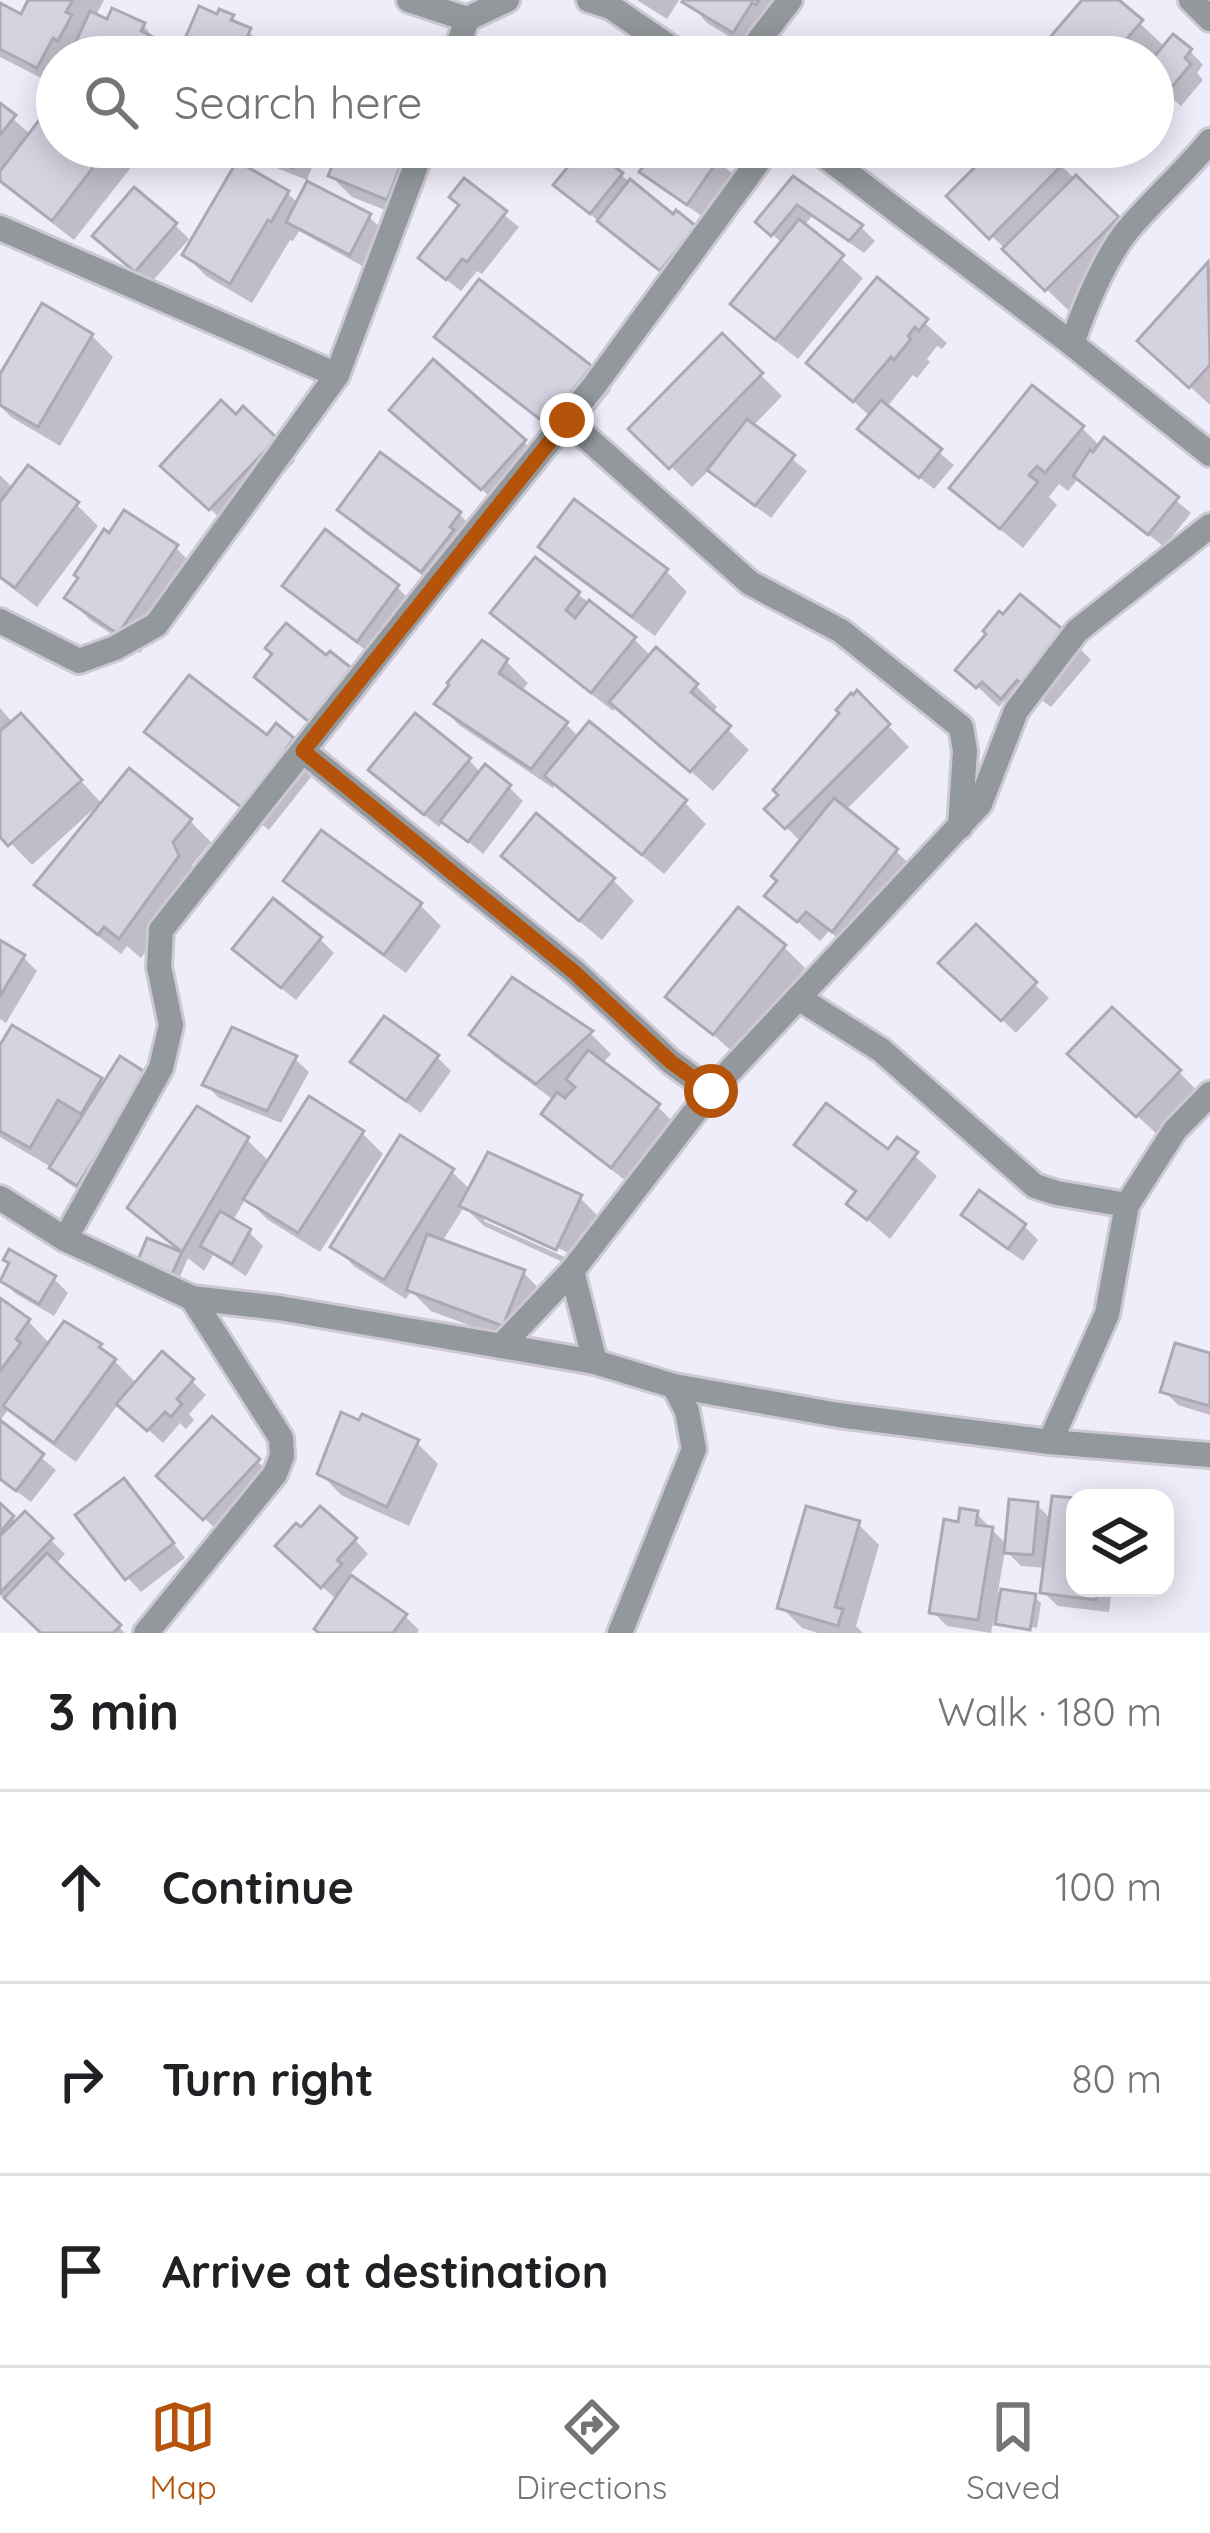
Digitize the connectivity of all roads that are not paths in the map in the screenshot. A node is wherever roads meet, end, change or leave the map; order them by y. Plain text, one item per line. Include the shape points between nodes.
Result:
1 (409, 0) edge
2 (507, 0) edge
3 (589, 0) edge
4 (790, 0) edge
5 (1190, 0) edge
6 (467, 19) junction
7 (1210, 19) edge
8 (461, 36) edge
9 (653, 36) edge
10 (762, 36) edge
11 (1210, 141) edge
12 (415, 168) edge
13 (753, 168) edge
14 (840, 168) edge
15 (0, 228) edge
16 (1072, 344) junction
17 (337, 375) junction
18 (567, 420) junction
19 (1210, 454) edge
20 (1210, 526) edge
21 (0, 621) edge
22 (303, 751) junction
23 (960, 827) junction
24 (800, 999) junction
25 (711, 1091) junction
26 (1210, 1094) edge
27 (0, 1198) edge
28 (1127, 1205) junction
29 (65, 1239) junction
30 (572, 1271) junction
31 (192, 1298) junction
32 (502, 1346) junction
33 (595, 1362) junction
34 (674, 1386) junction
35 (1050, 1442) junction
36 (1210, 1455) edge
37 (626, 1628) edge
38 (146, 1633) edge

1 - 6 street
2 - 6 street
3 - 9 street
4 - 10 street
5 - 7 street
6 - 8 street
11 - 16 street via 1128,228
12 - 17 street
13 - 18 street
14 - 16 street
15 - 17 street
16 - 19 street
17 - 21 street via 156,625 80,661
18 - 22 street
18 - 23 street via 750,583 841,632 962,728
20 - 23 street via 1077,631 1016,711 980,804
22 - 25 street
22 - 29 street via 161,930 171,1025 161,1068
23 - 24 street
24 - 25 street
24 - 28 street via 881,1050 1035,1186
25 - 30 street
26 - 28 street via 1175,1130
27 - 29 street
28 - 35 street via 1107,1314
29 - 31 street
30 - 32 street
30 - 33 street
31 - 32 street
31 - 38 street via 281,1438 282,1456
32 - 33 street
33 - 34 street
34 - 35 street
34 - 37 street via 694,1449
35 - 36 street

